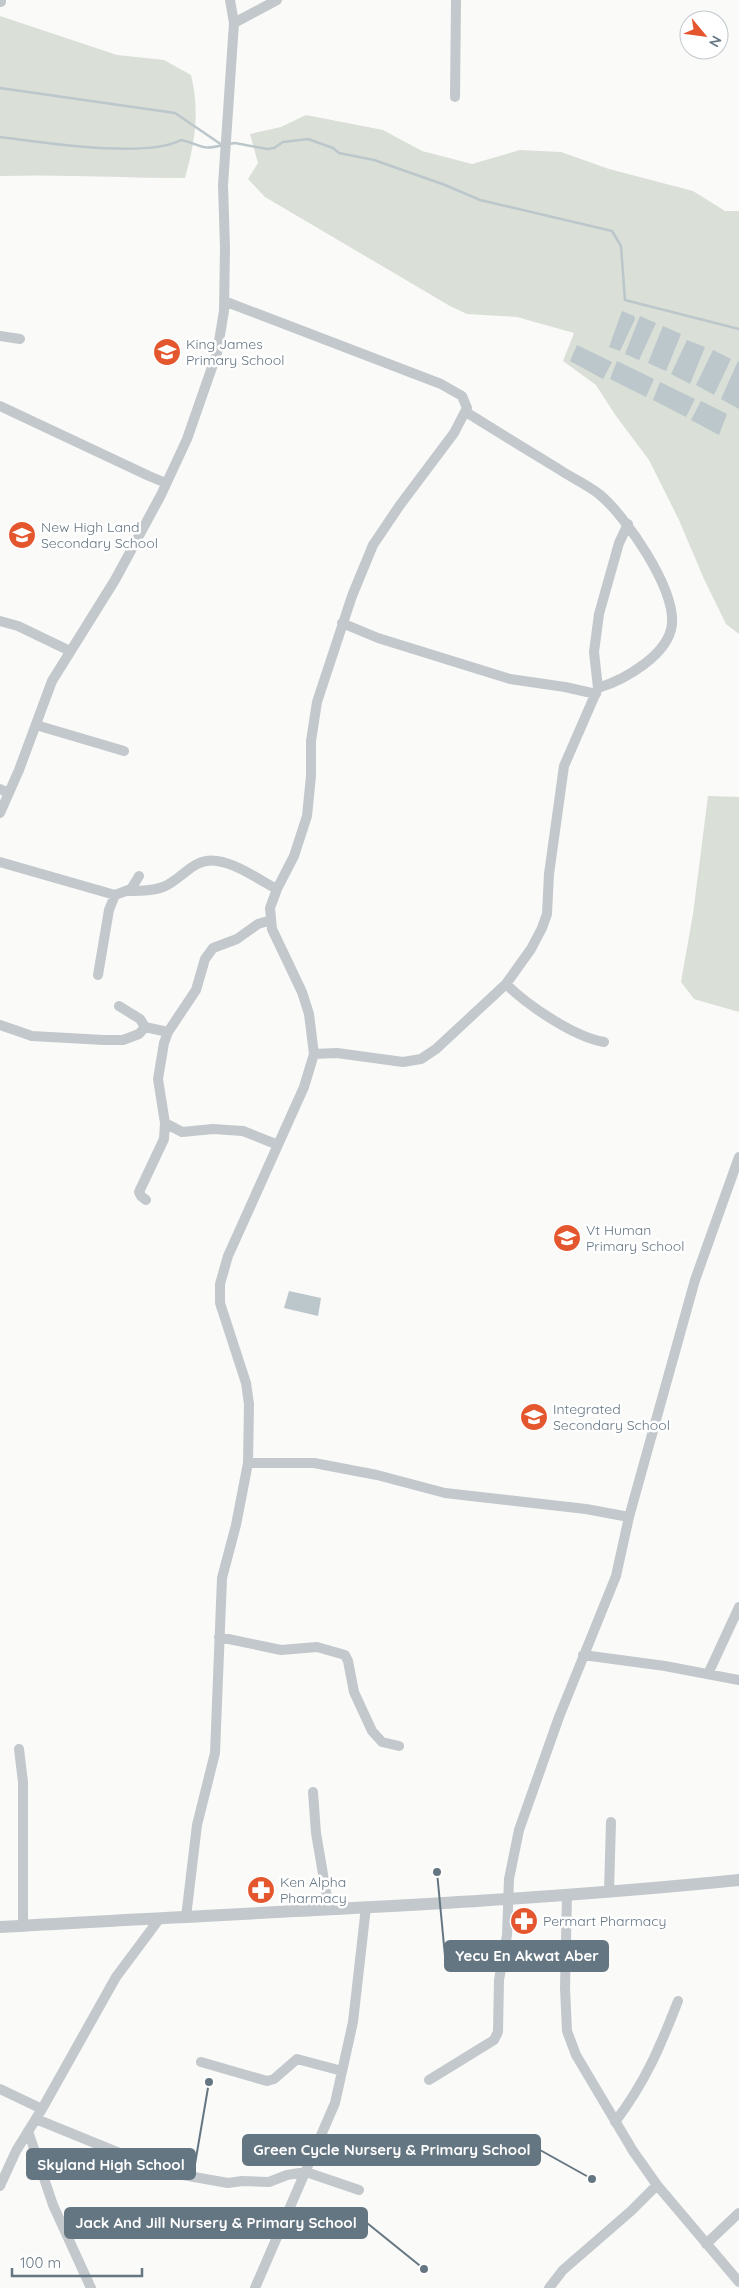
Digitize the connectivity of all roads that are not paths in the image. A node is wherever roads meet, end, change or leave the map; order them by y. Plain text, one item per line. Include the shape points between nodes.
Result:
1 (230, 0) edge
2 (277, 0) edge
3 (456, 0) edge
4 (234, 23) junction
5 (455, 96) dead end
6 (224, 301) junction
7 (0, 336) edge
8 (20, 339) dead end
9 (0, 406) edge
10 (466, 412) junction
11 (166, 482) junction
12 (628, 524) junction
13 (0, 621) edge
14 (342, 623) junction
15 (70, 651) junction
16 (597, 691) junction
17 (36, 725) junction
18 (124, 751) dead end
19 (5, 791) edge
20 (0, 813) edge
21 (0, 862) edge
22 (139, 876) dead end
23 (277, 890) junction
24 (128, 891) junction
25 (115, 895) junction
26 (271, 920) junction
27 (98, 976) dead end
28 (506, 984) junction
29 (119, 1006) dead end
30 (0, 1025) edge
31 (146, 1027) junction
32 (168, 1032) junction
33 (604, 1042) dead end
34 (314, 1054) junction
35 (165, 1124) junction
36 (182, 1132) junction
37 (164, 1139) junction
38 (278, 1145) junction
39 (739, 1157) edge
40 (146, 1200) dead end
41 (248, 1463) junction
42 (629, 1518) junction
43 (739, 1607) edge
44 (220, 1638) junction
45 (583, 1655) junction
46 (708, 1674) junction
47 (739, 1680) edge
48 (399, 1746) dead end
49 (19, 1749) dead end
50 (314, 1792) dead end
51 (611, 1822) dead end
52 (739, 1880) edge
53 (609, 1892) junction
54 (567, 1894) junction
55 (508, 1898) junction
56 (366, 1908) junction
57 (329, 1909) junction
58 (186, 1917) junction
59 (160, 1918) junction
60 (24, 1926) junction
61 (0, 1928) edge
62 (500, 1967) junction
63 (537, 1967) dead end
64 (678, 2001) dead end
65 (201, 2062) dead end
66 (342, 2071) junction
67 (429, 2080) dead end
68 (0, 2089) edge
69 (42, 2109) junction
70 (36, 2119) junction
71 (615, 2122) junction
72 (28, 2131) junction
73 (306, 2172) junction
74 (657, 2185) junction
75 (0, 2186) edge
76 (359, 2190) dead end
77 (739, 2213) edge
78 (706, 2244) junction
79 (739, 2282) edge
80 (91, 2288) edge
81 (256, 2288) edge
82 (549, 2288) edge

1 - 4 street
2 - 4 street
3 - 5 street
4 - 6 street via 223,185
6 - 10 street via 441,384 462,396
6 - 11 street via 216,353 187,439
7 - 8 street
9 - 11 street
10 - 12 street via 599,494
10 - 14 street via 378,538
11 - 15 street via 139,538
12 - 16 street via 619,543 599,614 594,652
12 - 16 street via 642,543 662,584 672,624 656,654 631,674
13 - 15 street via 7,621
14 - 16 street via 378,638 510,679
14 - 23 street via 315,712 305,828
15 - 17 street via 52,681
16 - 28 street via 564,766 545,920 526,956
17 - 18 street
17 - 19 street
19 - 20 street
21 - 25 street
22 - 24 street
23 - 24 street via 231,865 206,861 194,865 164,886
23 - 26 street via 270,908
24 - 25 street
25 - 27 street
26 - 32 street via 213,948 205,959 196,990
26 - 34 street via 272,929 307,1007
28 - 33 street via 550,1018
28 - 34 street via 421,1059 403,1062 336,1053
29 - 31 street via 140,1019
30 - 31 street via 32,1036 104,1040 128,1038
31 - 32 street
32 - 35 street via 158,1079
34 - 38 street via 304,1087
35 - 36 street
35 - 37 street
36 - 37 street
36 - 38 street via 244,1131
37 - 40 street via 139,1192
38 - 41 street via 228,1256 220,1284 222,1312 246,1383
39 - 42 street via 702,1255
41 - 42 street via 314,1463 445,1493 586,1509
41 - 44 street via 222,1578
42 - 45 street via 616,1576
43 - 46 street
44 - 48 street via 281,1650 317,1647 345,1655 354,1692 372,1731 382,1742
44 - 58 street via 215,1753 197,1825
45 - 46 street
45 - 55 street via 518,1830
46 - 47 street
49 - 60 street via 24,1787
50 - 57 street via 316,1833
51 - 53 street
52 - 53 street
53 - 54 street
54 - 55 street
54 - 71 street via 567,2031 576,2055
55 - 56 street
55 - 62 street via 507,1935
56 - 57 street
56 - 66 street via 353,2022
57 - 58 street
58 - 59 street
59 - 60 street
59 - 69 street via 116,1977
60 - 61 street
62 - 63 street
62 - 67 street via 499,2023 494,2040
64 - 71 street via 650,2070
65 - 66 street via 267,2081 297,2060
66 - 73 street via 335,2103
68 - 69 street
69 - 70 street
70 - 72 street
70 - 73 street via 166,2172 210,2181 228,2184 269,2182
71 - 74 street
72 - 75 street
72 - 80 street via 53,2205
73 - 76 street
73 - 81 street
74 - 78 street
74 - 82 street via 563,2270
77 - 78 street
78 - 79 street

